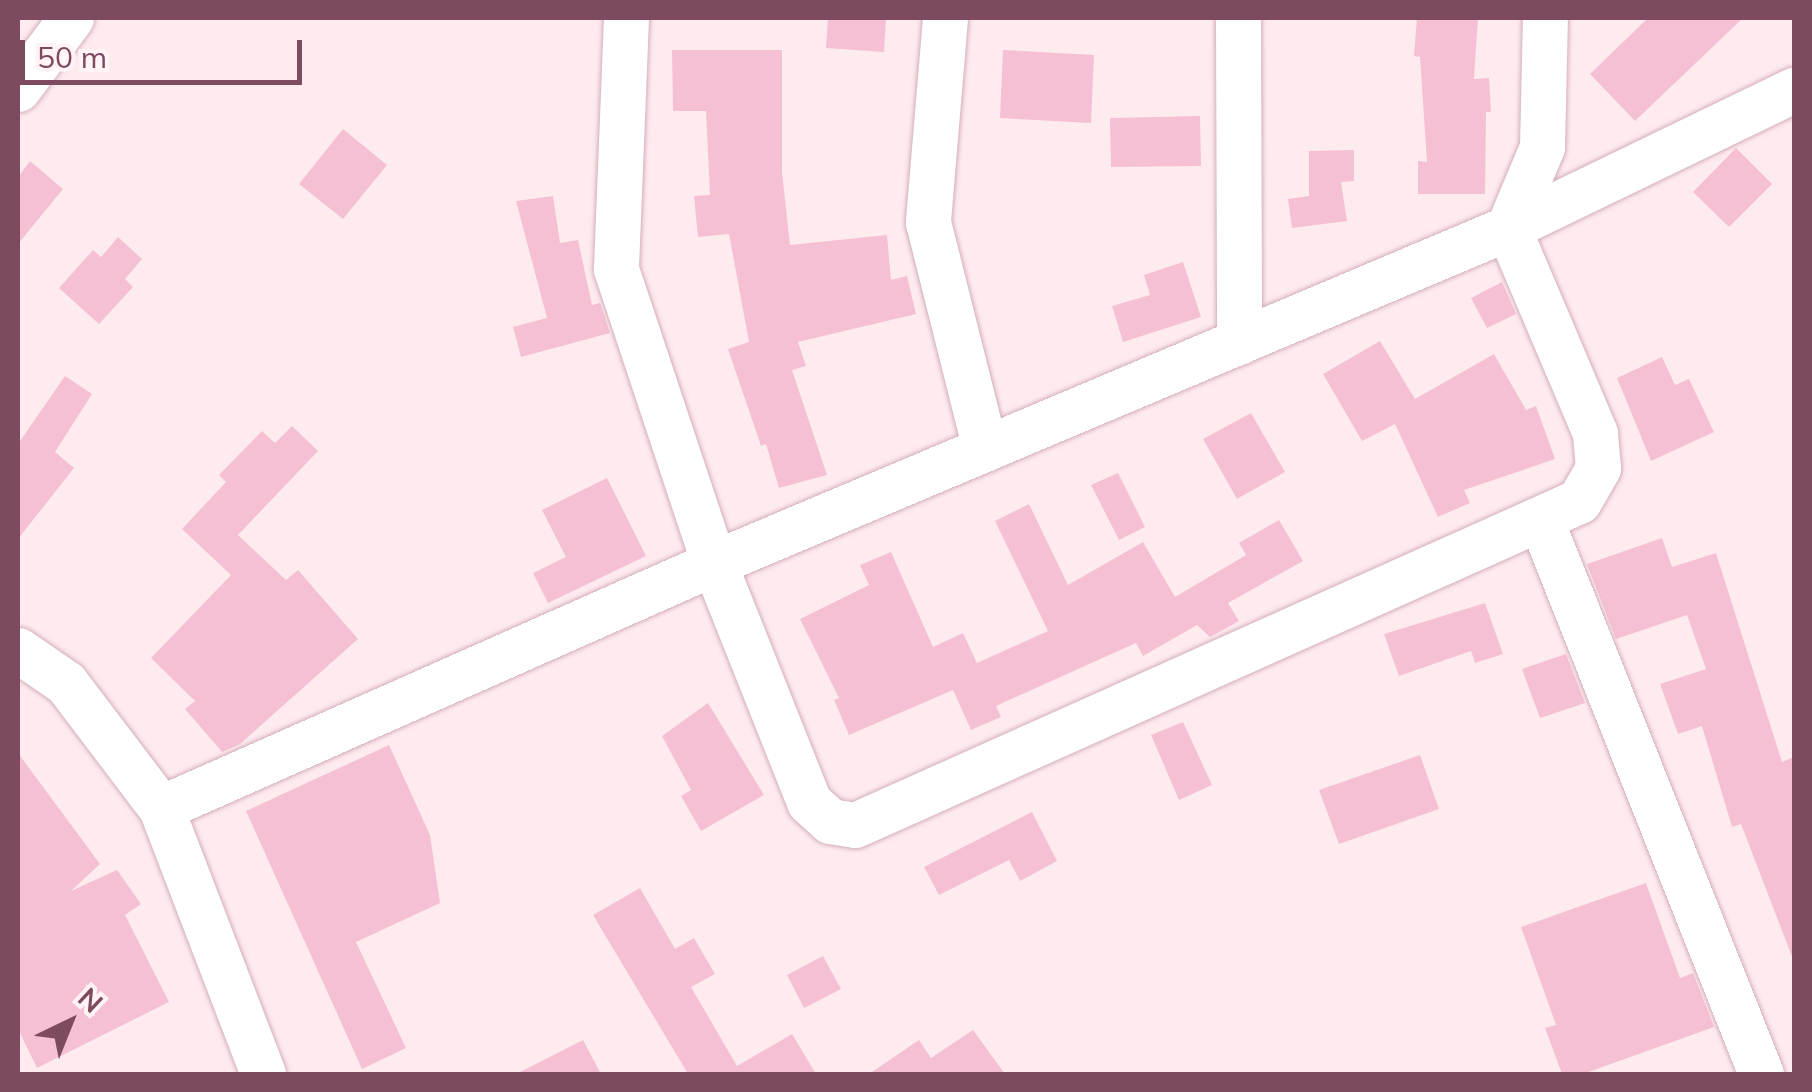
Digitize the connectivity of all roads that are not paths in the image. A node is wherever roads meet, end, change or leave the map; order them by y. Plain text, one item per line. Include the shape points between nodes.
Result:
1 (71, 18) edge
2 (626, 18) edge
3 (945, 18) edge
4 (1238, 18) edge
5 (1546, 18) edge
6 (18, 90) edge
7 (1794, 90) edge
8 (1508, 228) junction
9 (1238, 342) junction
10 (985, 449) junction
11 (1542, 523) junction
12 (714, 563) junction
13 (18, 650) edge
14 (161, 808) junction
15 (263, 1074) edge
16 (1761, 1074) edge

1 - 6 street
2 - 12 street via 616,269
3 - 10 street via 928,222
4 - 9 street
5 - 8 street via 1542,147
7 - 8 street
8 - 9 street
8 - 11 street via 1595,433 1598,468 1579,501
9 - 10 street
10 - 12 street
11 - 12 street via 855,825 830,820 809,802
11 - 16 street
12 - 14 street
13 - 14 street via 66,683
14 - 15 street

